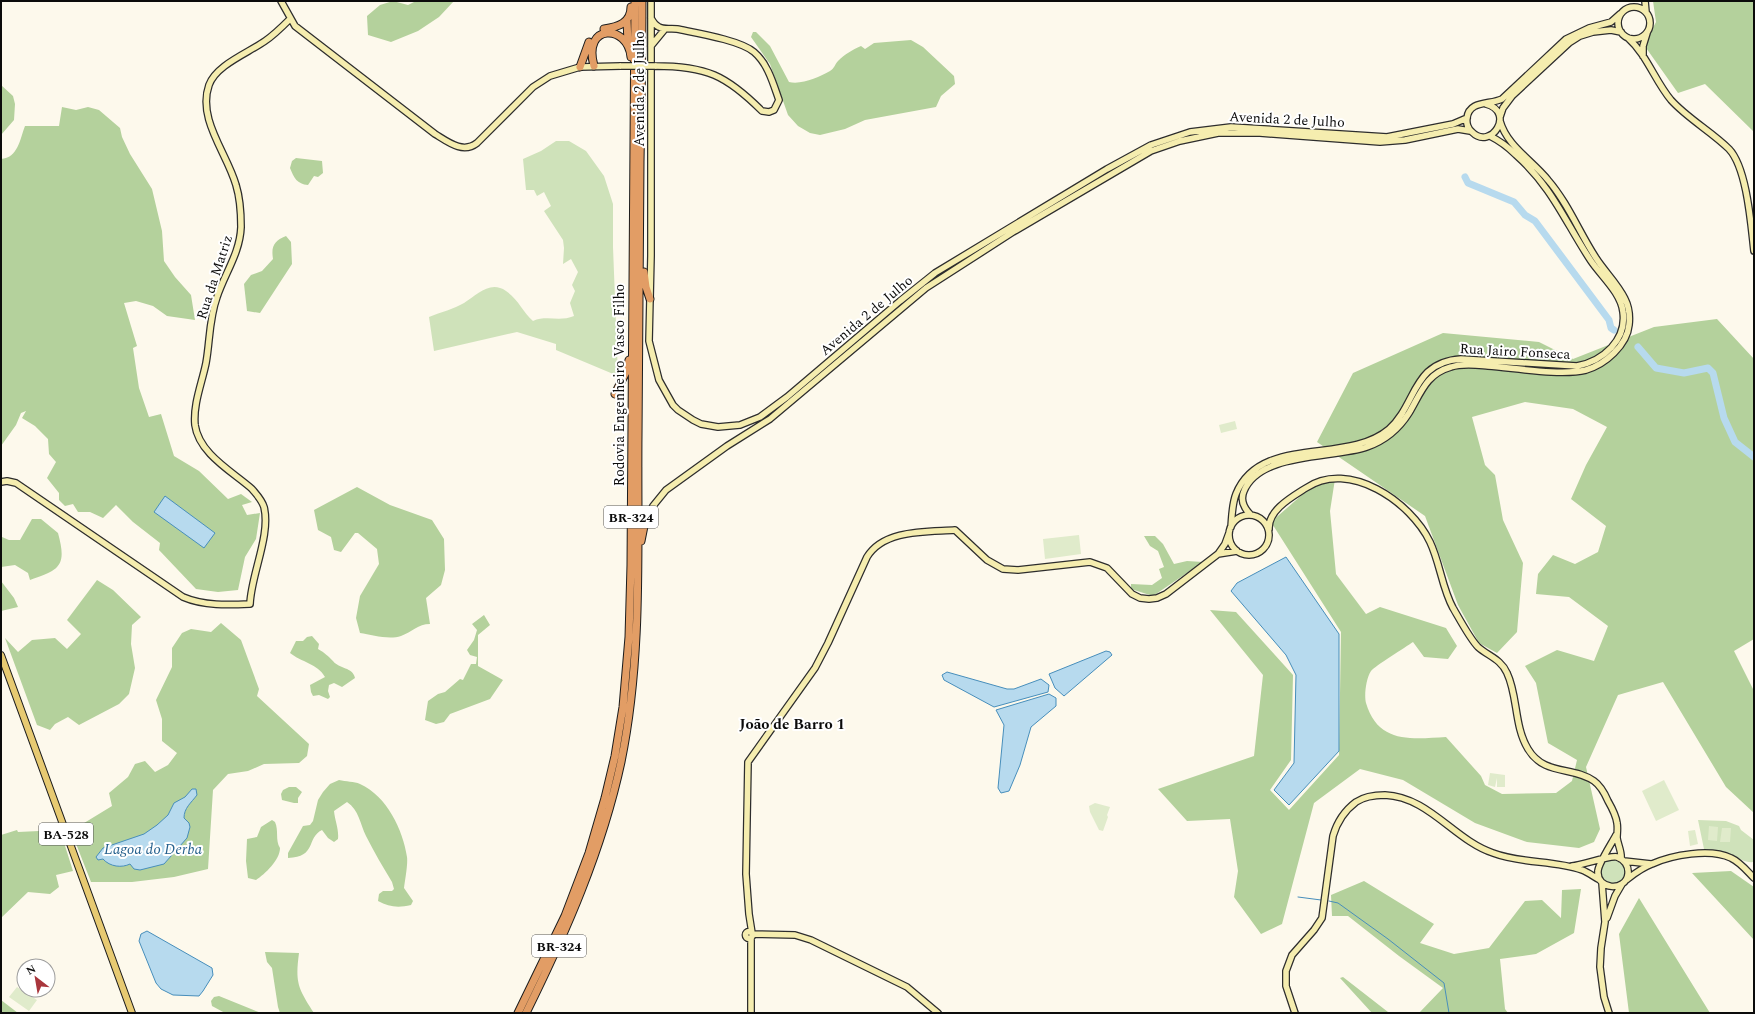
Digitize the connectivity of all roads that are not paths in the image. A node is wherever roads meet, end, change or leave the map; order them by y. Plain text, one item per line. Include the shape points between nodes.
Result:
1 (281, 1) edge
2 (633, 1) edge
3 (642, 1) edge
4 (651, 1) edge
5 (1635, 1) edge
6 (1645, 1) edge
7 (1628, 8) junction
8 (1646, 12) junction
9 (1620, 14) junction
10 (650, 18) junction
11 (290, 19) junction
12 (627, 20) junction
13 (665, 29) junction
14 (1621, 32) junction
15 (1647, 33) junction
16 (1628, 38) junction
17 (628, 44) junction
18 (650, 48) junction
19 (1643, 56) junction
20 (594, 66) junction
21 (580, 67) junction
22 (634, 87) junction
23 (1486, 104) junction
24 (1467, 118) junction
25 (1500, 119) junction
26 (1470, 131) junction
27 (1490, 136) junction
28 (640, 247) junction
29 (1754, 252) edge
30 (650, 299) junction
31 (632, 343) junction
32 (615, 394) dead end
33 (1, 482) edge
34 (1277, 510) junction
35 (1250, 514) junction
36 (1257, 516) junction
37 (644, 526) joint
38 (1269, 529) junction
39 (1230, 530) junction
40 (1237, 551) junction
41 (1218, 554) junction
42 (636, 623) junction
43 (1, 655) edge
44 (1617, 833) junction
45 (1604, 859) junction
46 (1623, 860) junction
47 (1652, 864) junction
48 (1568, 866) junction
49 (1754, 878) edge
50 (1601, 882) junction
51 (1624, 882) junction
52 (1605, 922) junction
53 (750, 936) junction
54 (132, 1013) edge
55 (518, 1013) edge
56 (526, 1013) edge
57 (751, 1013) edge
58 (938, 1013) edge
59 (1295, 1013) edge
60 (1609, 1013) edge

1 - 11 main road
2 - 12 highway via 631,14
2 - 22 highway, Rodovia Engenheiro Vasco Filho / BR-324
3 - 28 highway, Rodovia Engenheiro Vasco Filho / BR-324
4 - 10 main road, Avenida 2 de Julho
5 - 7 main road
6 - 8 main road
7 - 8 main road via 1638,7
7 - 9 main road
8 - 15 main road via 1650,24
9 - 14 main road via 1618,23
9 - 23 main road via 1611,22 1570,36 1502,99
10 - 13 main road via 656,25
10 - 18 main road, Avenida 2 de Julho
11 - 21 main road via 301,31 435,134 462,147 471,147 477,142 541,81 559,72
11 - 33 main road, Rua da Matriz via 266,40 218,71 209,83 206,100 211,125 237,186 240,233 237,251 213,310 206,361 195,408 195,426 205,448 258,495 264,508 264,530 250,604 213,604 183,597 16,483
12 - 17 highway
12 - 21 highway via 620,26 596,33 588,45
13 - 18 main road
13 - 20 main road, bridge via 720,39 754,52 768,70 779,100 778,104 772,111 762,111 737,87 712,73 691,68
14 - 16 main road
14 - 25 main road via 1593,32 1569,43 1512,96 1503,108
15 - 16 main road via 1638,38
15 - 19 main road
16 - 19 main road
17 - 20 highway via 614,33 600,36 594,40 592,48
17 - 22 highway via 631,55 631,80
18 - 30 main road, Avenida 2 de Julho
19 - 29 main road via 1675,104 1736,158 1742,176
20 - 21 main road
22 - 31 highway, Rodovia Engenheiro Vasco Filho / BR-324
23 - 24 main road via 1476,105 1468,112
23 - 25 main road via 1495,108
24 - 26 main road
24 - 30 main road, Avenida 2 de Julho via 1453,124 1387,137 1231,127 1190,132 1151,145 935,273 782,402 747,423 727,427 710,426 693,420 668,399 658,376 649,341
25 - 27 main road via 1497,130
25 - 35 main road, Rua Jairo Fonseca via 1510,141 1551,182 1596,258 1624,298 1629,322 1628,333 1623,342 1606,360 1580,371 1462,365 1443,369 1425,383 1401,424 1379,441 1356,450 1282,462 1255,478 1242,495 1244,506
26 - 27 main road via 1479,136
26 - 37 main road, Avenida 2 de Julho via 1458,129 1405,140 1380,142 1260,133 1218,133 1180,141 1151,151 936,280 770,419 666,490 653,506
27 - 39 main road, Rua Jairo Fonseca via 1506,145 1546,186 1583,249 1619,298 1623,310 1623,324 1616,344 1598,359 1577,366 1460,359 1435,366 1422,377 1397,420 1381,435 1361,444 1280,458 1250,473 1236,494
28 - 30 highway
28 - 42 highway, Rodovia Engenheiro Vasco Filho / BR-324
31 - 32 highway via 626,372
31 - 55 highway, Rodovia Engenheiro Vasco Filho / BR-324 via 630,608 625,687 616,750 597,825 565,916
34 - 36 main road via 1265,516
34 - 38 main road via 1269,520
34 - 44 main road via 1315,482 1336,478 1367,485 1405,509 1418,522 1430,541 1451,604 1458,616 1477,645 1502,664 1507,673 1528,748 1534,757 1549,767 1589,778 1598,784 1616,817
35 - 36 main road
35 - 39 main road via 1238,518
36 - 38 main road
37 - 42 highway via 640,613
38 - 40 main road via 1269,540 1263,550 1247,555
39 - 40 main road via 1230,543
39 - 41 main road
40 - 41 main road
41 - 53 main road via 1166,594 1149,599 1132,594 1107,568 1090,562 1018,570 1003,569 987,560 955,530 889,538 874,548 867,557 815,668 748,762 746,844
42 - 56 highway, Rodovia Engenheiro Vasco Filho / BR-324 via 627,725 618,775 604,828 573,913
43 - 54 main road, BA-528
44 - 45 main road
44 - 46 main road
45 - 46 main road via 1612,857
45 - 48 main road via 1589,864
45 - 50 main road via 1598,869
46 - 47 main road
46 - 51 main road via 1628,868
47 - 49 main road via 1699,854 1717,854 1735,860
47 - 51 main road
48 - 50 main road via 1584,871
48 - 59 main road via 1530,862 1483,850 1432,813 1405,798 1377,795 1359,801 1345,812 1335,831 1322,918 1292,955 1287,966 1286,986
50 - 51 main road via 1612,887
50 - 52 main road
51 - 52 main road via 1615,896
52 - 60 main road via 1600,953 1600,976
53 - 57 main road
53 - 58 main road via 795,935 811,940 907,987

